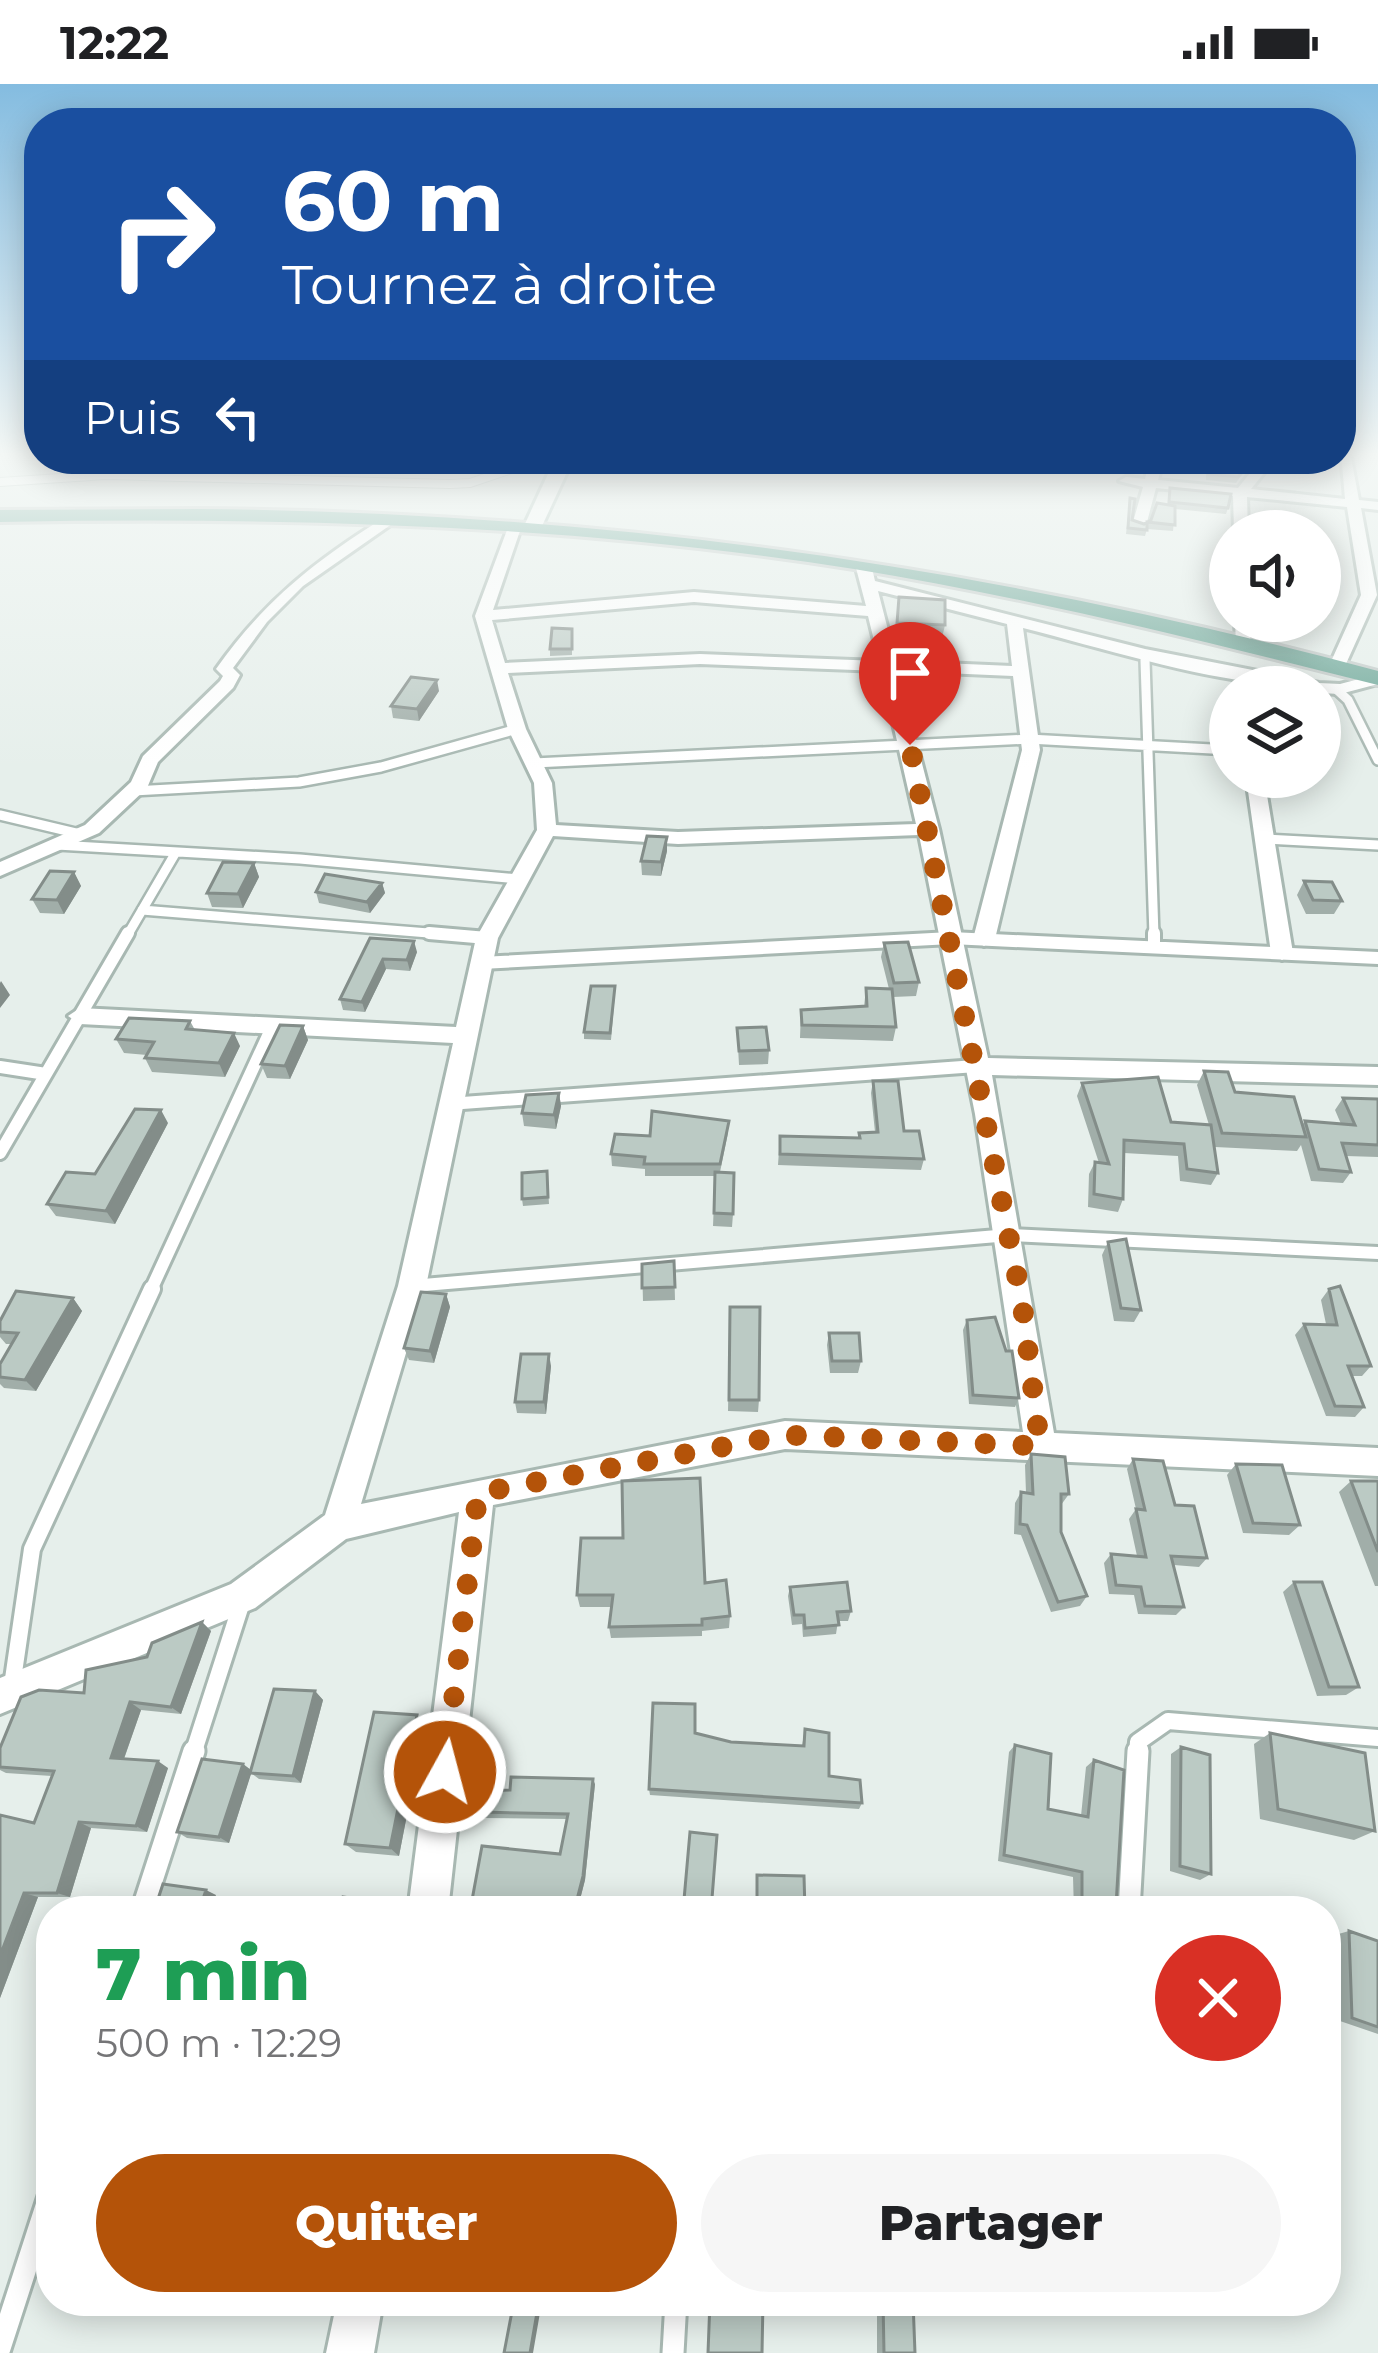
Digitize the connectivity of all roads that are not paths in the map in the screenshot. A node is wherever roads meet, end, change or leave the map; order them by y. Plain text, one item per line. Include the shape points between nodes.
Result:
1 (329, 558) edge
2 (509, 558) edge
3 (742, 558) edge
4 (1362, 558) edge
5 (866, 576) junction
6 (875, 612) junction
7 (483, 616) junction
8 (1014, 619) junction
9 (1244, 644) joint
10 (1145, 654) junction
11 (889, 666) junction
12 (1292, 666) edge
13 (1335, 666) edge
14 (499, 668) junction
15 (1021, 671) junction
16 (1209, 672) edge
17 (1378, 678) edge
18 (1341, 681) edge
19 (1341, 694) edge
20 (517, 729) junction
21 (1029, 739) junction
22 (910, 745) junction
23 (1148, 745) junction
24 (1209, 749) edge
25 (1378, 760) edge
26 (533, 763) junction
27 (133, 791) junction
28 (1258, 798) edge
29 (0, 815) edge
30 (929, 829) junction
31 (547, 830) junction
32 (80, 834) junction
33 (1264, 839) junction
34 (53, 845) junction
35 (1378, 845) edge
36 (176, 852) junction
37 (0, 869) edge
38 (518, 880) junction
39 (142, 910) junction
40 (487, 938) junction
41 (951, 938) junction
42 (984, 939) junction
43 (1154, 947) junction
44 (1282, 953) junction
45 (1378, 958) edge
46 (481, 963) junction
47 (80, 1016) junction
48 (273, 1025) junction
49 (463, 1035) junction
50 (976, 1066) junction
51 (0, 1067) edge
52 (46, 1074) junction
53 (1378, 1076) edge
54 (449, 1104) junction
55 (0, 1153) edge
56 (1009, 1235) junction
57 (1378, 1253) edge
58 (412, 1286) junction
59 (1040, 1446) junction
60 (1378, 1462) edge
61 (478, 1493) junction
62 (338, 1526) junction
63 (243, 1596) junction
64 (6, 1694) edge
65 (1378, 1738) edge
66 (147, 1896) edge
67 (430, 1896) edge
68 (1130, 1896) edge
69 (36, 2237) edge
70 (357, 2316) edge
71 (675, 2316) edge
72 (0, 2348) edge
73 (350, 2353) edge
74 (673, 2353) edge

1 - 27 street via 260,615 224,669 232,675 227,684 150,760
2 - 7 street
3 - 5 main road
4 - 13 street via 1369,595
5 - 6 street
5 - 8 street
5 - 9 main road via 998,590
6 - 7 street via 694,597
6 - 11 street
7 - 14 street
8 - 10 street
8 - 15 street
9 - 12 main road
10 - 16 street
10 - 23 lane
11 - 14 street via 700,658
11 - 15 street
11 - 22 street
14 - 20 street
15 - 21 street
17 - 18 main road
19 - 25 lane
20 - 26 street
20 - 27 lane via 299,782
21 - 22 lane
21 - 23 lane
21 - 42 street
22 - 26 lane
22 - 30 street
23 - 24 lane
23 - 43 lane
26 - 31 street
27 - 32 street
28 - 33 street
29 - 32 lane
30 - 31 street via 678,838
30 - 41 street
31 - 38 street
32 - 34 street
33 - 35 lane
33 - 44 street
34 - 36 lane
34 - 37 street
36 - 38 lane
36 - 39 lane
38 - 40 street
39 - 40 lane
39 - 47 lane
40 - 46 street
41 - 42 lane
41 - 46 lane
41 - 50 street
42 - 43 lane
43 - 44 lane
44 - 45 lane
46 - 49 street
47 - 48 street
47 - 52 lane
48 - 49 street
48 - 64 lane via 32,1549
49 - 54 street
50 - 53 street
50 - 54 lane
50 - 56 street
51 - 52 lane
52 - 55 lane
54 - 58 street
56 - 57 lane
56 - 58 lane
56 - 59 street
58 - 62 street
59 - 60 street
59 - 61 street via 785,1435
61 - 62 street
61 - 67 street
62 - 63 street
63 - 64 street
63 - 66 lane
65 - 68 lane via 1168,1721 1138,1742
69 - 72 lane
70 - 73 street
71 - 74 lane

